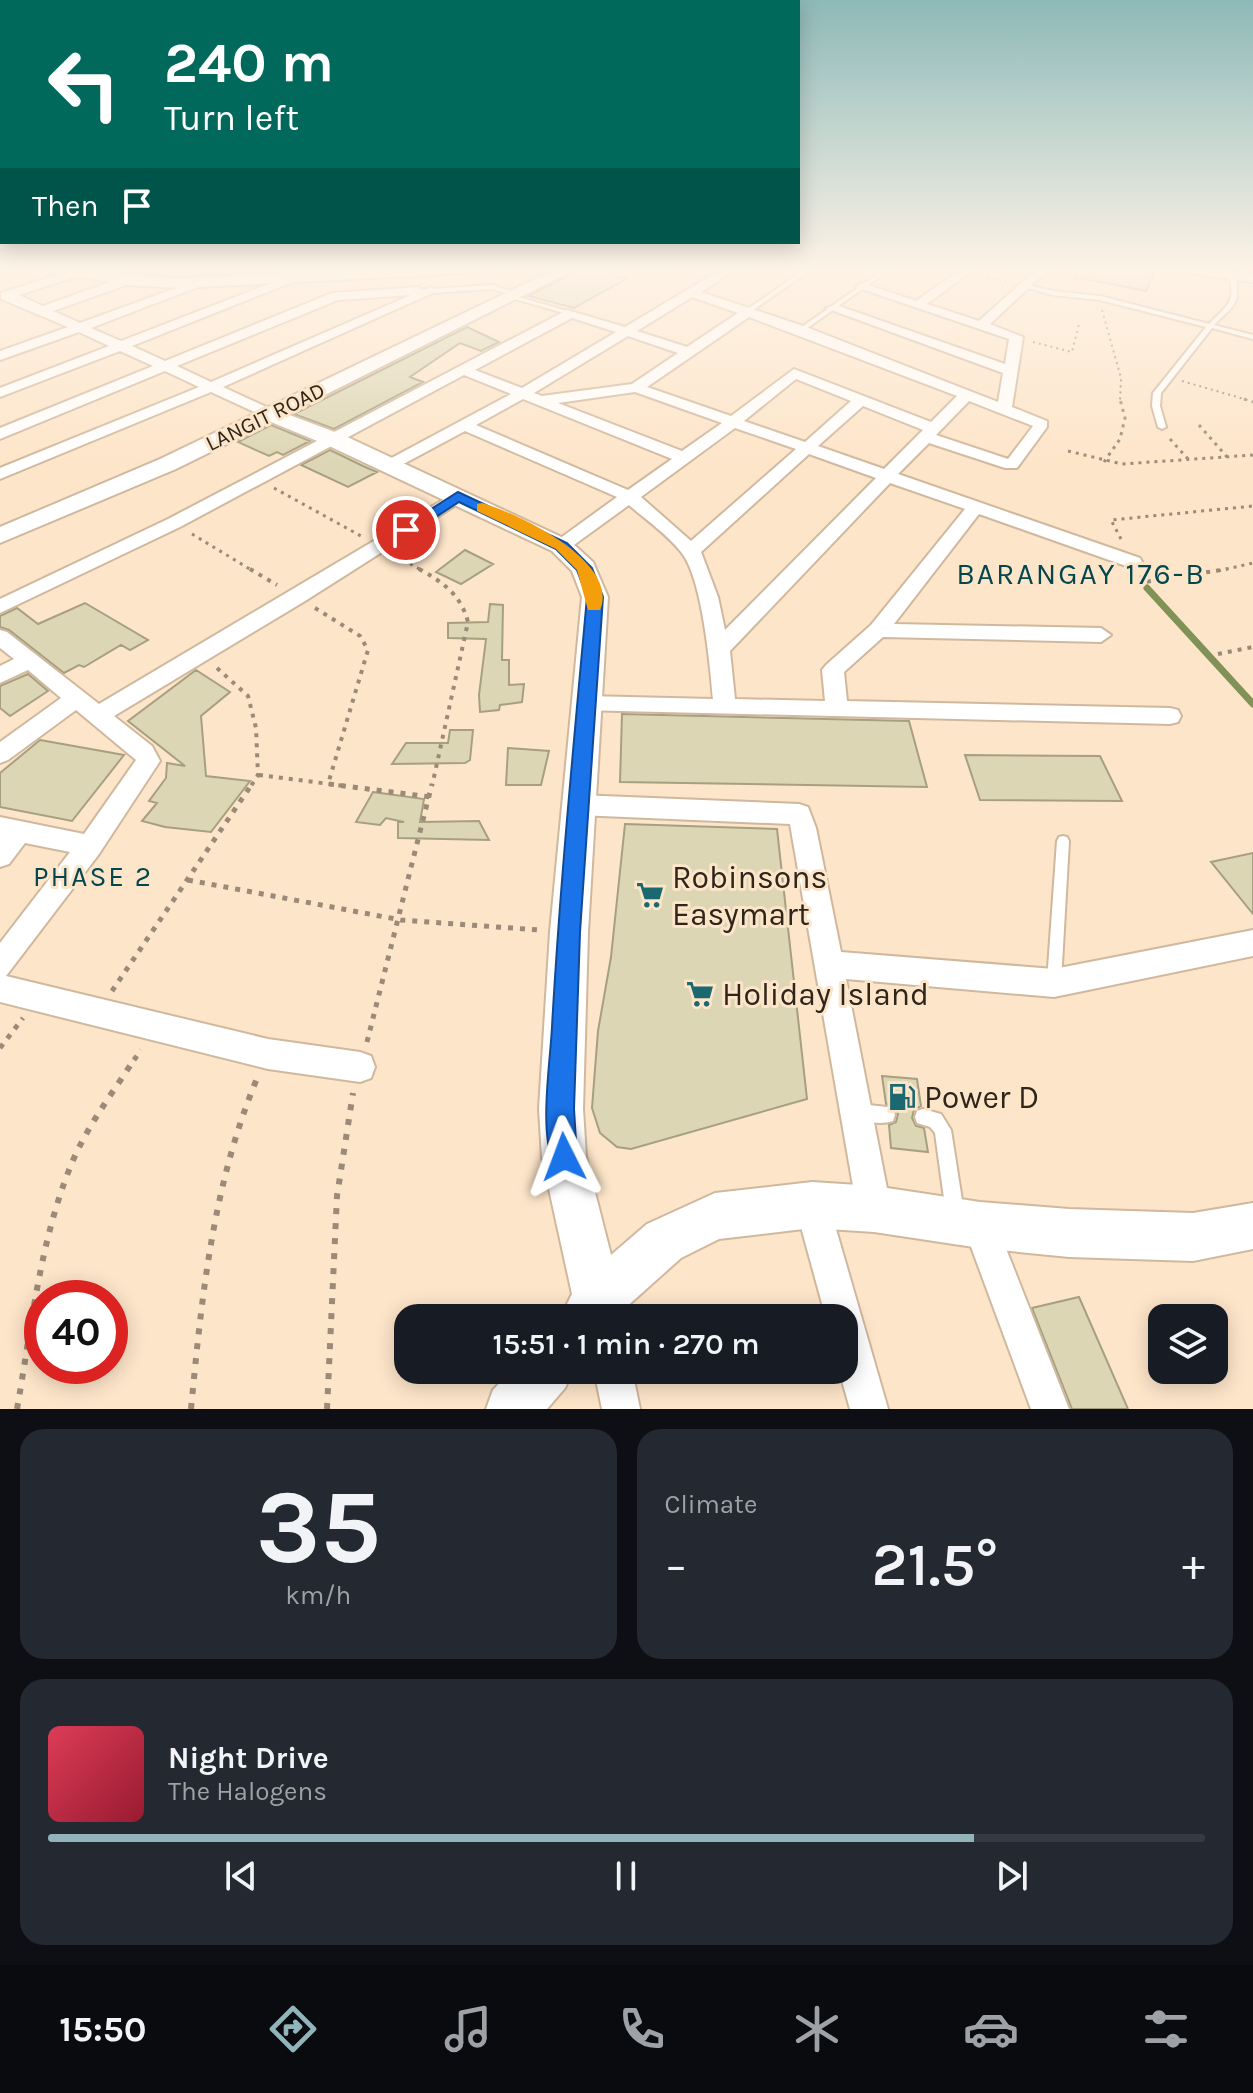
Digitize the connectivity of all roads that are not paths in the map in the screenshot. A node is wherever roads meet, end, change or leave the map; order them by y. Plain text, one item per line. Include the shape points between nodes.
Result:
1 (60, 334) edge
2 (95, 334) edge
3 (156, 334) edge
4 (247, 334) edge
5 (333, 334) edge
6 (433, 334) edge
7 (532, 334) edge
8 (618, 334) edge
9 (635, 334) edge
10 (715, 334) edge
11 (811, 334) edge
12 (905, 334) edge
13 (1007, 334) edge
14 (1204, 334) edge
15 (123, 347) junction
16 (4, 352) edge
17 (689, 352) junction
18 (168, 367) junction
19 (463, 370) junction
20 (1011, 371) junction
21 (211, 387) junction
22 (636, 388) junction
23 (0, 393) edge
24 (522, 394) junction
25 (966, 395) junction
26 (862, 399) junction
27 (542, 400) junction
28 (1004, 410) junction
29 (270, 414) junction
30 (0, 417) edge
31 (733, 422) junction
32 (25, 425) junction
33 (466, 426) junction
34 (1162, 427) road end
35 (931, 433) junction
36 (0, 434) edge
37 (335, 440) junction
38 (807, 448) junction
39 (682, 457) junction
40 (390, 465) junction
41 (0, 474) edge
42 (890, 477) junction
43 (458, 496) junction
44 (631, 497) junction
45 (976, 507) junction
46 (0, 536) edge
47 (561, 546) junction
48 (691, 551) junction
49 (1133, 562) dead end
50 (0, 607) edge
51 (878, 630) junction
52 (1101, 635) dead end
53 (0, 637) edge
54 (719, 649) junction
55 (27, 662) junction
56 (0, 675) edge
57 (76, 698) junction
58 (587, 704) junction
59 (725, 706) junction
60 (837, 707) junction
61 (96, 716) junction
62 (1170, 716) dead end
63 (0, 754) edge
64 (578, 805) junction
65 (10, 829) edge
66 (1063, 841) dead end
67 (90, 846) junction
68 (0, 856) edge
69 (1253, 943) edge
70 (830, 964) junction
71 (0, 965) edge
72 (1054, 983) junction
73 (0, 988) edge
74 (360, 1067) road end
75 (856, 1112) junction
76 (887, 1115) dead end
77 (923, 1117) dead end
78 (812, 1205) junction
79 (874, 1209) junction
80 (968, 1224) junction
81 (1253, 1226) edge
82 (593, 1304) edge
83 (603, 1304) edge
84 (840, 1304) edge
85 (858, 1369) edge
86 (534, 1384) edge
87 (616, 1384) edge
88 (512, 1409) edge
89 (621, 1409) edge
90 (869, 1409) edge
91 (1050, 1409) edge

1 - 16 street
2 - 15 street
3 - 15 street
4 - 18 street
5 - 21 street
6 - 29 street, LANGIT ROAD
7 - 19 street
8 - 24 street
9 - 17 street
10 - 17 street
11 - 25 street
12 - 20 street
13 - 20 street via 1016,337
14 - 34 lane via 1157,393
15 - 18 street
15 - 23 street
17 - 22 street
18 - 21 street
18 - 32 street
19 - 24 street
19 - 37 street
20 - 28 street
21 - 29 street
21 - 41 street
22 - 27 street
22 - 31 street
24 - 27 street
24 - 33 street
25 - 28 street
25 - 35 street
26 - 31 street via 794,373
26 - 35 street
26 - 38 street
27 - 39 street
28 - 35 street via 1042,424 1011,465
29 - 37 street
29 - 46 street, LANGIT ROAD
30 - 32 street
31 - 38 street
31 - 39 street
32 - 36 street
33 - 40 street
33 - 44 street
35 - 42 street
37 - 40 street
37 - 50 street
38 - 42 street
38 - 48 street
39 - 44 street
40 - 43 street
42 - 45 street
42 - 54 street
43 - 47 street
43 - 61 street
44 - 47 street
44 - 48 street
45 - 49 street
45 - 51 street
47 - 58 street via 584,568 595,597
48 - 54 street
51 - 52 street
51 - 60 street via 833,670
53 - 55 street
54 - 59 street
55 - 56 street
55 - 57 street
57 - 61 street
57 - 63 street
58 - 59 street
58 - 64 street
59 - 60 street
60 - 62 street
61 - 67 street via 144,752 148,761
64 - 70 street via 799,814
64 - 82 street via 561,1109 564,1157
65 - 67 street
65 - 68 street
66 - 72 lane
67 - 71 street
69 - 72 street
70 - 72 street
70 - 75 street
73 - 74 street via 268,1054
75 - 76 lane
75 - 79 street
77 - 80 lane via 935,1120 943,1130
78 - 79 street
78 - 83 street via 715,1216 664,1241
78 - 84 street
79 - 80 street
80 - 81 street via 1193,1237
80 - 91 street
85 - 90 street
86 - 88 street
87 - 89 street

